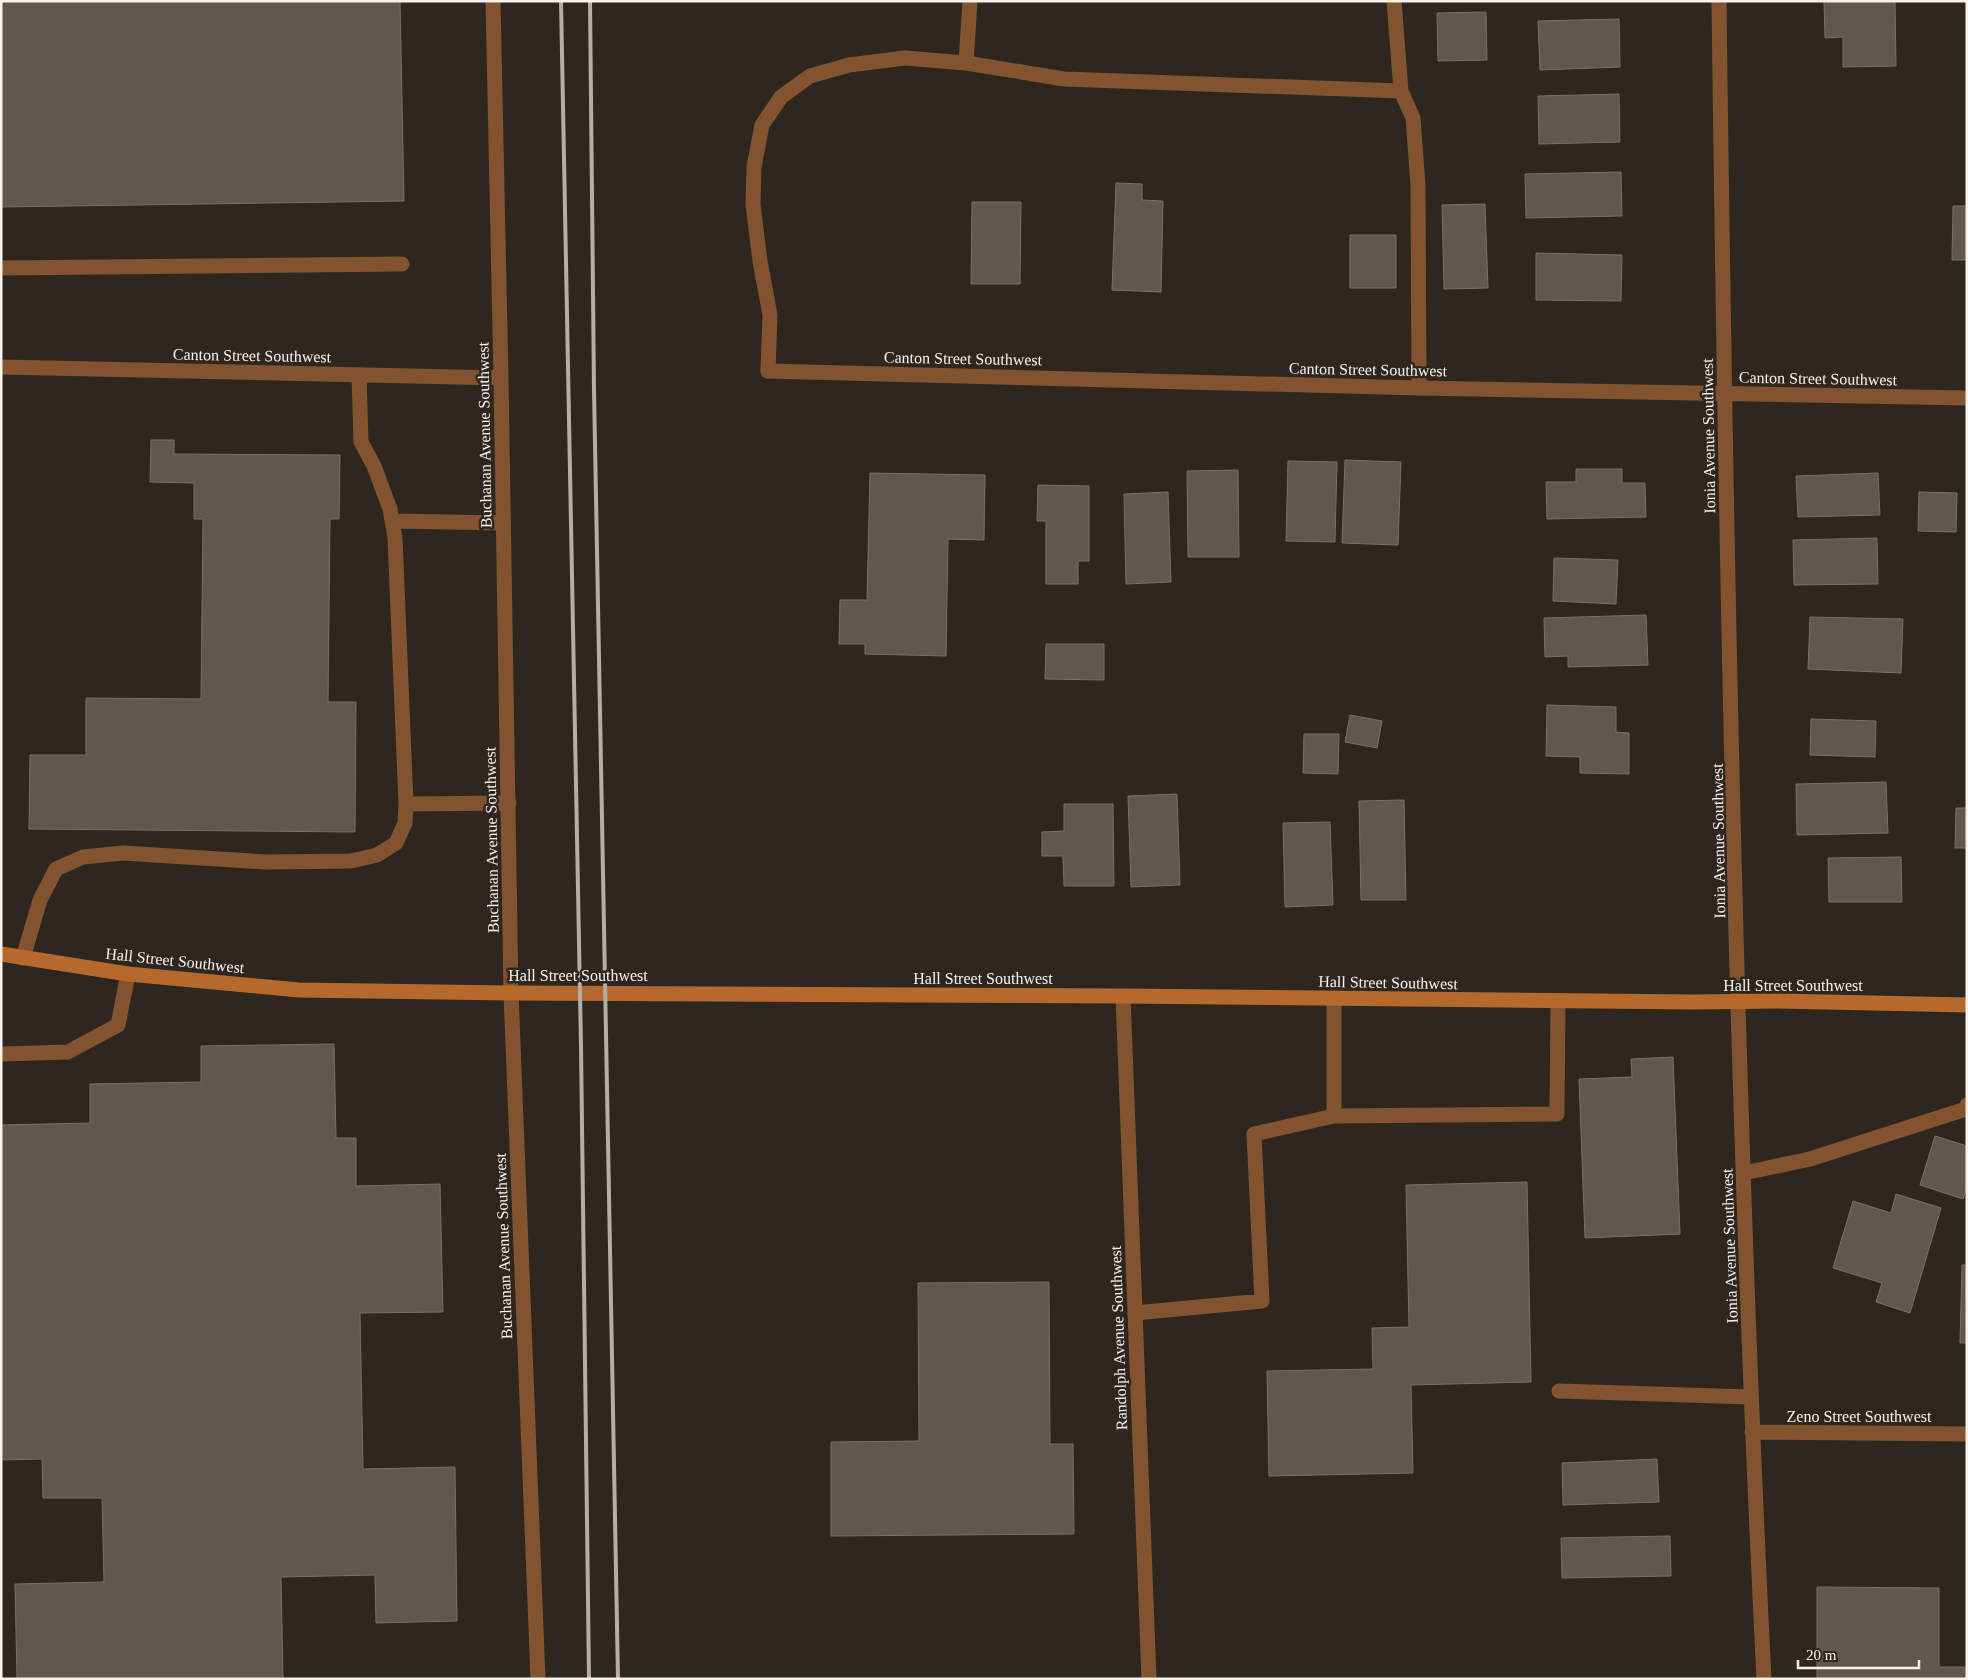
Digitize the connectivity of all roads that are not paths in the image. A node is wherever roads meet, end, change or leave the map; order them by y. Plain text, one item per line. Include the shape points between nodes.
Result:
1 (493, 1) edge
2 (970, 1) edge
3 (1394, 1) edge
4 (1719, 1) edge
5 (966, 63) junction
6 (1401, 91) junction
7 (402, 264) dead end
8 (1, 268) edge
9 (1, 367) edge
10 (359, 375) junction
11 (501, 378) junction
12 (1419, 388) junction
13 (1724, 394) junction
14 (1967, 398) edge
15 (393, 522) junction
16 (502, 523) junction
17 (509, 803) junction
18 (406, 804) junction
19 (1, 954) edge
20 (23, 958) junction
21 (128, 974) junction
22 (511, 993) junction
23 (1123, 996) junction
24 (1334, 998) junction
25 (1558, 1001) junction
26 (1738, 1002) junction
27 (1967, 1005) edge
28 (1, 1054) edge
29 (1967, 1105) edge
30 (1334, 1116) junction
31 (1744, 1173) junction
32 (1135, 1313) junction
33 (1559, 1391) dead end
34 (1751, 1397) junction
35 (1752, 1432) junction
36 (1967, 1434) edge
37 (538, 1679) edge
38 (1149, 1679) edge
39 (1764, 1679) edge

1 - 11 street, Buchanan Avenue Southwest
2 - 5 street
3 - 6 street
4 - 13 street, Ionia Avenue Southwest
5 - 6 street via 1064,79
5 - 12 street, Canton Street Southwest via 906,58 849,65 810,76 781,97 762,125 754,167 753,205 770,315 768,371
6 - 12 street via 1413,118 1418,185
7 - 8 street
9 - 10 street, Canton Street Southwest
10 - 11 street, Canton Street Southwest
10 - 15 street via 361,442 374,466
11 - 16 street, Buchanan Avenue Southwest
12 - 13 street, Canton Street Southwest
13 - 14 street, Canton Street Southwest
13 - 26 street, Ionia Avenue Southwest
15 - 16 street
15 - 18 street
16 - 17 street, Buchanan Avenue Southwest
17 - 18 street
17 - 22 street, Buchanan Avenue Southwest
18 - 20 street via 405,823 396,843 377,855 352,861 266,862 123,853 84,856 56,869 40,900
19 - 20 main road, Hall Street Southwest
20 - 21 main road, Hall Street Southwest
21 - 22 main road, Hall Street Southwest via 299,990
21 - 28 street via 118,1026 68,1052
22 - 23 main road, Hall Street Southwest
22 - 37 street, Buchanan Avenue Southwest
23 - 24 main road, Hall Street Southwest
23 - 32 street, Randolph Avenue Southwest
24 - 25 main road, Hall Street Southwest
24 - 30 street
25 - 26 main road, Hall Street Southwest
25 - 30 street via 1557,1114
26 - 27 main road, Hall Street Southwest
26 - 31 street, Ionia Avenue Southwest
29 - 31 street via 1966,1108 1810,1158
30 - 32 street via 1254,1134 1262,1301
31 - 34 street, Ionia Avenue Southwest
32 - 38 street, Randolph Avenue Southwest
33 - 34 street
34 - 35 street, Ionia Avenue Southwest
35 - 36 street, Zeno Street Southwest
35 - 39 street, Ionia Avenue Southwest

